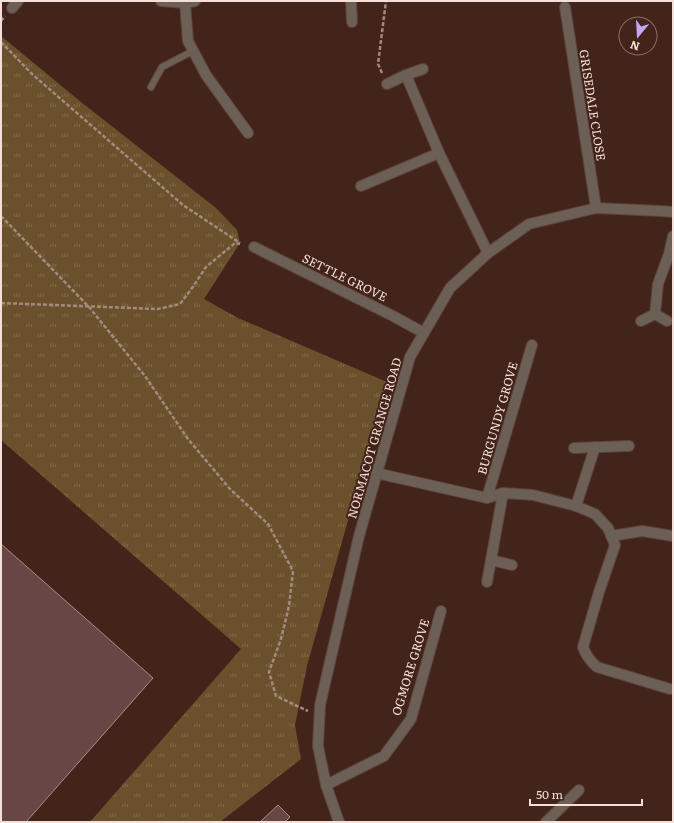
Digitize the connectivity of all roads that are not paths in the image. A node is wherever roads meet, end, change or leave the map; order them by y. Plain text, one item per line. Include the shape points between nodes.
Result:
1 (161, 1) edge
2 (351, 1) edge
3 (190, 2) edge
4 (565, 7) dead end
5 (352, 22) dead end
6 (193, 51) junction
7 (424, 69) dead end
8 (406, 75) junction
9 (387, 84) dead end
10 (151, 88) dead end
11 (248, 133) dead end
12 (439, 152) junction
13 (361, 186) dead end
14 (596, 208) junction
15 (673, 212) edge
16 (673, 236) edge
17 (254, 247) road end
18 (488, 253) junction
19 (655, 314) junction
20 (642, 321) dead end
21 (668, 321) dead end
22 (424, 333) junction
23 (532, 345) dead end
24 (629, 446) dead end
25 (574, 448) dead end
26 (595, 448) junction
27 (376, 473) junction
28 (503, 493) junction
29 (487, 498) junction
30 (576, 506) junction
31 (611, 536) junction
32 (673, 536) edge
33 (491, 560) junction
34 (512, 565) dead end
35 (487, 582) dead end
36 (441, 611) dead end
37 (670, 689) dead end
38 (326, 785) junction
39 (579, 790) dead end
40 (339, 822) edge
41 (546, 822) edge

1 - 3 street
2 - 5 street
3 - 6 street via 188,40
4 - 14 street, GRISEDALE CLOSE
6 - 10 lane via 162,68
6 - 11 street via 206,75
7 - 8 street
8 - 9 street
8 - 12 street
12 - 13 street
12 - 18 street
14 - 15 street, NORMACOT GRANGE ROAD
14 - 18 street, NORMACOT GRANGE ROAD via 529,224
16 - 19 street via 658,284
17 - 22 street, SETTLE GROVE
18 - 22 street, NORMACOT GRANGE ROAD via 450,288
19 - 20 street
19 - 21 street
22 - 27 street, NORMACOT GRANGE ROAD via 410,357
23 - 29 street, BURGUNDY GROVE
24 - 26 street
25 - 26 street
26 - 30 street
27 - 29 street
27 - 38 street, NORMACOT GRANGE ROAD via 320,706 318,746
28 - 29 street
28 - 30 street via 532,495
28 - 33 street
30 - 31 street via 594,514 608,528
31 - 32 street via 642,531
31 - 37 street via 615,545 583,647 586,656 597,667
33 - 34 street
33 - 35 street
36 - 38 street, OGMORE GROVE via 411,719 384,756
38 - 40 street, NORMACOT GRANGE ROAD
39 - 41 street

